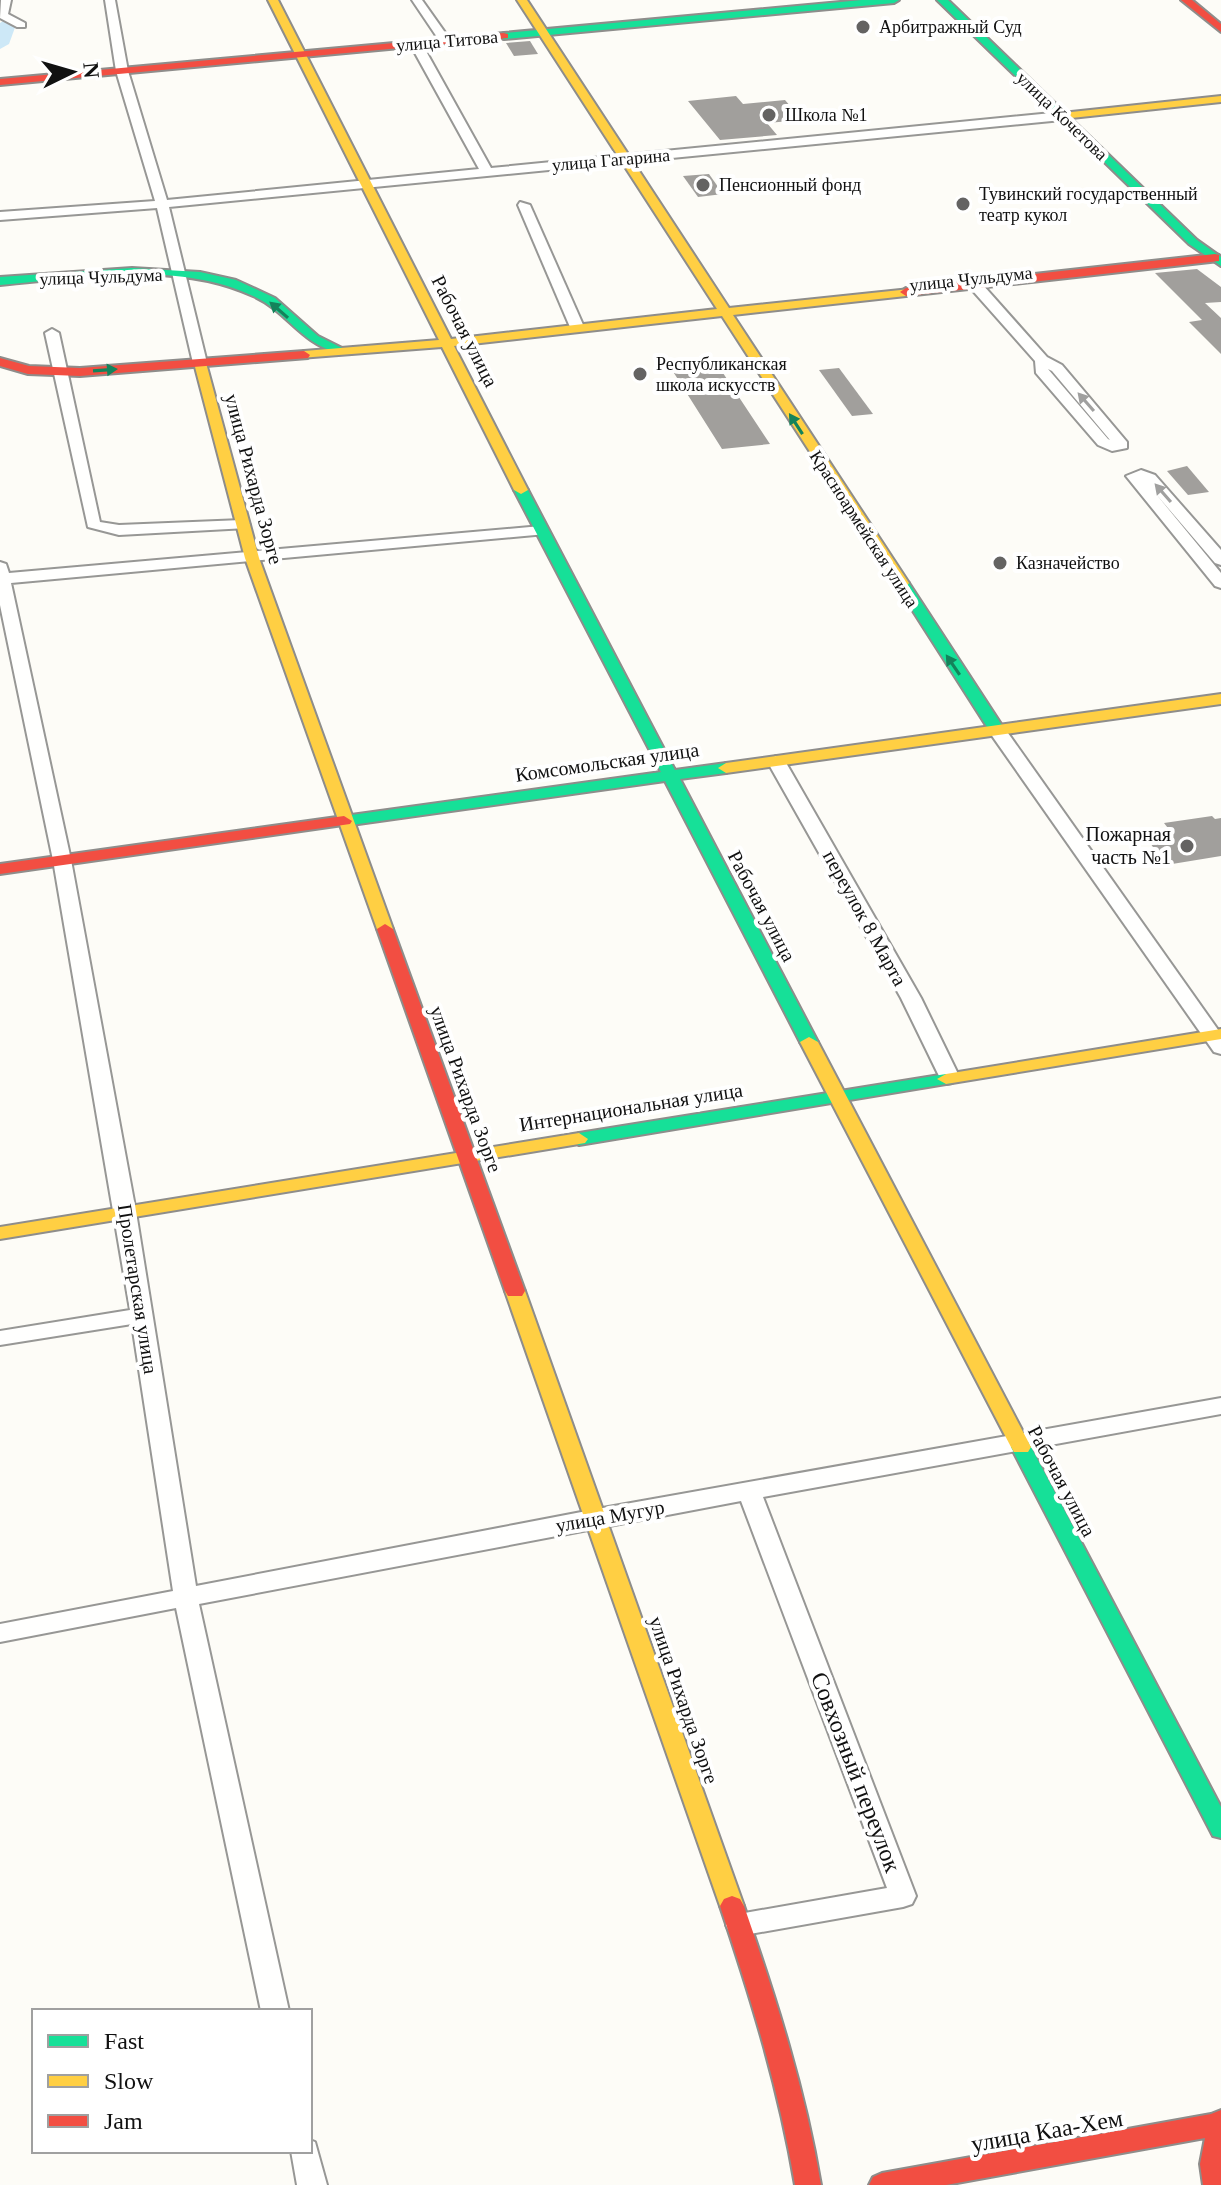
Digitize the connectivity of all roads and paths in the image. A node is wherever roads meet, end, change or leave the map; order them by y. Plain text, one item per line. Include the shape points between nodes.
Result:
1 (6, 0) edge
2 (110, 0) edge
3 (273, 0) edge
4 (417, 0) edge
5 (522, 0) edge
6 (894, 0) edge
7 (942, 0) edge
8 (1186, 0) edge
9 (21, 25) dead end
10 (1221, 29) edge
11 (543, 32) junction
12 (445, 41) junction
13 (416, 44) junction
14 (301, 55) junction
15 (122, 71) junction
16 (0, 82) edge
17 (1221, 99) edge
18 (1062, 116) junction
19 (625, 159) junction
20 (487, 172) junction
21 (366, 184) junction
22 (162, 204) junction
23 (524, 205) dead end
24 (0, 216) edge
25 (1217, 256) edge
26 (178, 275) junction
27 (0, 281) edge
28 (973, 282) junction
29 (723, 310) junction
30 (577, 327) junction
31 (52, 333) dead end
32 (446, 343) junction
33 (307, 349) junction
34 (1042, 360) junction
35 (0, 362) edge
36 (200, 363) junction
37 (61, 372) junction
38 (242, 525) junction
39 (1195, 530) junction
40 (541, 531) junction
41 (1178, 532) junction
42 (252, 558) junction
43 (1221, 560) edge
44 (0, 575) edge
45 (1221, 583) edge
46 (1221, 699) edge
47 (997, 730) junction
48 (776, 761) junction
49 (671, 775) junction
50 (347, 820) junction
51 (62, 860) junction
52 (0, 869) edge
53 (1218, 1039) edge
54 (950, 1078) junction
55 (837, 1096) junction
56 (466, 1156) junction
57 (126, 1212) junction
58 (0, 1233) edge
59 (143, 1315) junction
60 (0, 1338) edge
61 (1221, 1406) edge
62 (1015, 1441) junction
63 (749, 1491) junction
64 (597, 1518) junction
65 (186, 1600) junction
66 (0, 1633) edge
67 (1221, 1829) edge
68 (739, 1925) junction
69 (275, 2009) edge
70 (1221, 2124) edge
71 (305, 2153) edge
72 (312, 2185) edge
73 (808, 2185) edge
74 (882, 2185) edge
75 (1216, 2185) edge

1 - 9 street via 2,15
2 - 15 street, улица Рихарда Зорге
3 - 14 main road, Рабочая улица
4 - 12 street
5 - 11 main road, Красноармейская улица
6 - 11 main road, улица Титова
7 - 18 main road, улица Кочетова
8 - 10 main road
11 - 12 main road, улица Титова
11 - 19 main road, Красноармейская улица
12 - 13 main road, улица Титова
13 - 14 main road, улица Титова
13 - 20 street
14 - 15 main road, улица Титова
14 - 21 main road, Рабочая улица
15 - 16 main road, улица Титова
15 - 22 street, улица Рихарда Зорге
17 - 18 main road, улица Гагарина
18 - 19 street, улица Гагарина
18 - 25 main road, улица Кочетова
19 - 20 street, улица Гагарина
19 - 29 main road, Красноармейская улица
20 - 21 street, улица Гагарина
21 - 22 street, улица Гагарина
21 - 32 main road, Рабочая улица
22 - 24 street, улица Гагарина
22 - 26 street, улица Рихарда Зорге
23 - 30 street
25 - 28 main road, улица Чульдума
26 - 27 main road, улица Чульдума
33 -> 26 main road, улица Чульдума via 261,295
26 - 36 street, улица Рихарда Зорге
28 - 29 main road, улица Чульдума
28 - 34 street
29 - 30 main road, улица Чульдума
47 -> 29 main road, Красноармейская улица
30 - 32 main road, улица Чульдума
31 - 37 street
32 - 33 main road, улица Чульдума via 370,351
32 - 40 main road, Рабочая улица
33 - 36 main road, улица Чульдума
34 -> 34 street via 1041,370 1103,442 1122,445 1057,368
35 - 37 main road, улица Чульдума
37 -> 36 main road, улица Чульдума
36 - 38 main road, улица Рихарда Зорге
37 - 38 street via 93,524 119,530
38 - 42 main road, улица Рихарда Зорге
39 - 41 street
39 -> 41 street via 1150,478 1134,475
39 - 43 street
40 - 42 street
40 - 49 main road, Рабочая улица
41 - 45 street
42 - 44 street
42 - 50 main road, улица Рихарда Зорге
44 - 51 street, Пролетарская улица
46 - 47 main road, Комсомольская улица
47 - 48 main road, Комсомольская улица
47 - 53 street, Красноармейская улица
48 - 49 main road, Комсомольская улица
48 - 54 street, переулок 8 Марта via 911,998
49 - 50 main road, Комсомольская улица
49 - 55 main road, Рабочая улица
50 - 51 main road, Комсомольская улица
50 - 56 main road, улица Рихарда Зорге
51 - 52 main road, Комсомольская улица
51 - 57 street, Пролетарская улица
53 - 54 main road, Интернациональная улица
54 - 55 main road, Интернациональная улица
55 - 56 main road, Интернациональная улица
55 - 62 main road, Рабочая улица
56 - 57 main road, Интернациональная улица
56 - 64 main road, улица Рихарда Зорге
57 - 58 main road, Интернациональная улица
57 - 59 street, Пролетарская улица
59 - 60 street
59 - 65 street, Пролетарская улица
61 - 62 street, улица Мугур
62 - 63 street, улица Мугур
62 - 67 main road, Рабочая улица
63 - 64 street, улица Мугур
63 - 68 street, Совхозный переулок via 903,1896
64 - 65 street, улица Мугур
64 - 68 main road, улица Рихарда Зорге
65 - 66 street, улица Мугур
65 - 69 street, Пролетарская улица
68 - 73 main road, улица Рихарда Зорге via 766,2004
70 - 74 main road, улица Каа-Хем
70 - 75 main road via 1213,2164
71 - 72 street

